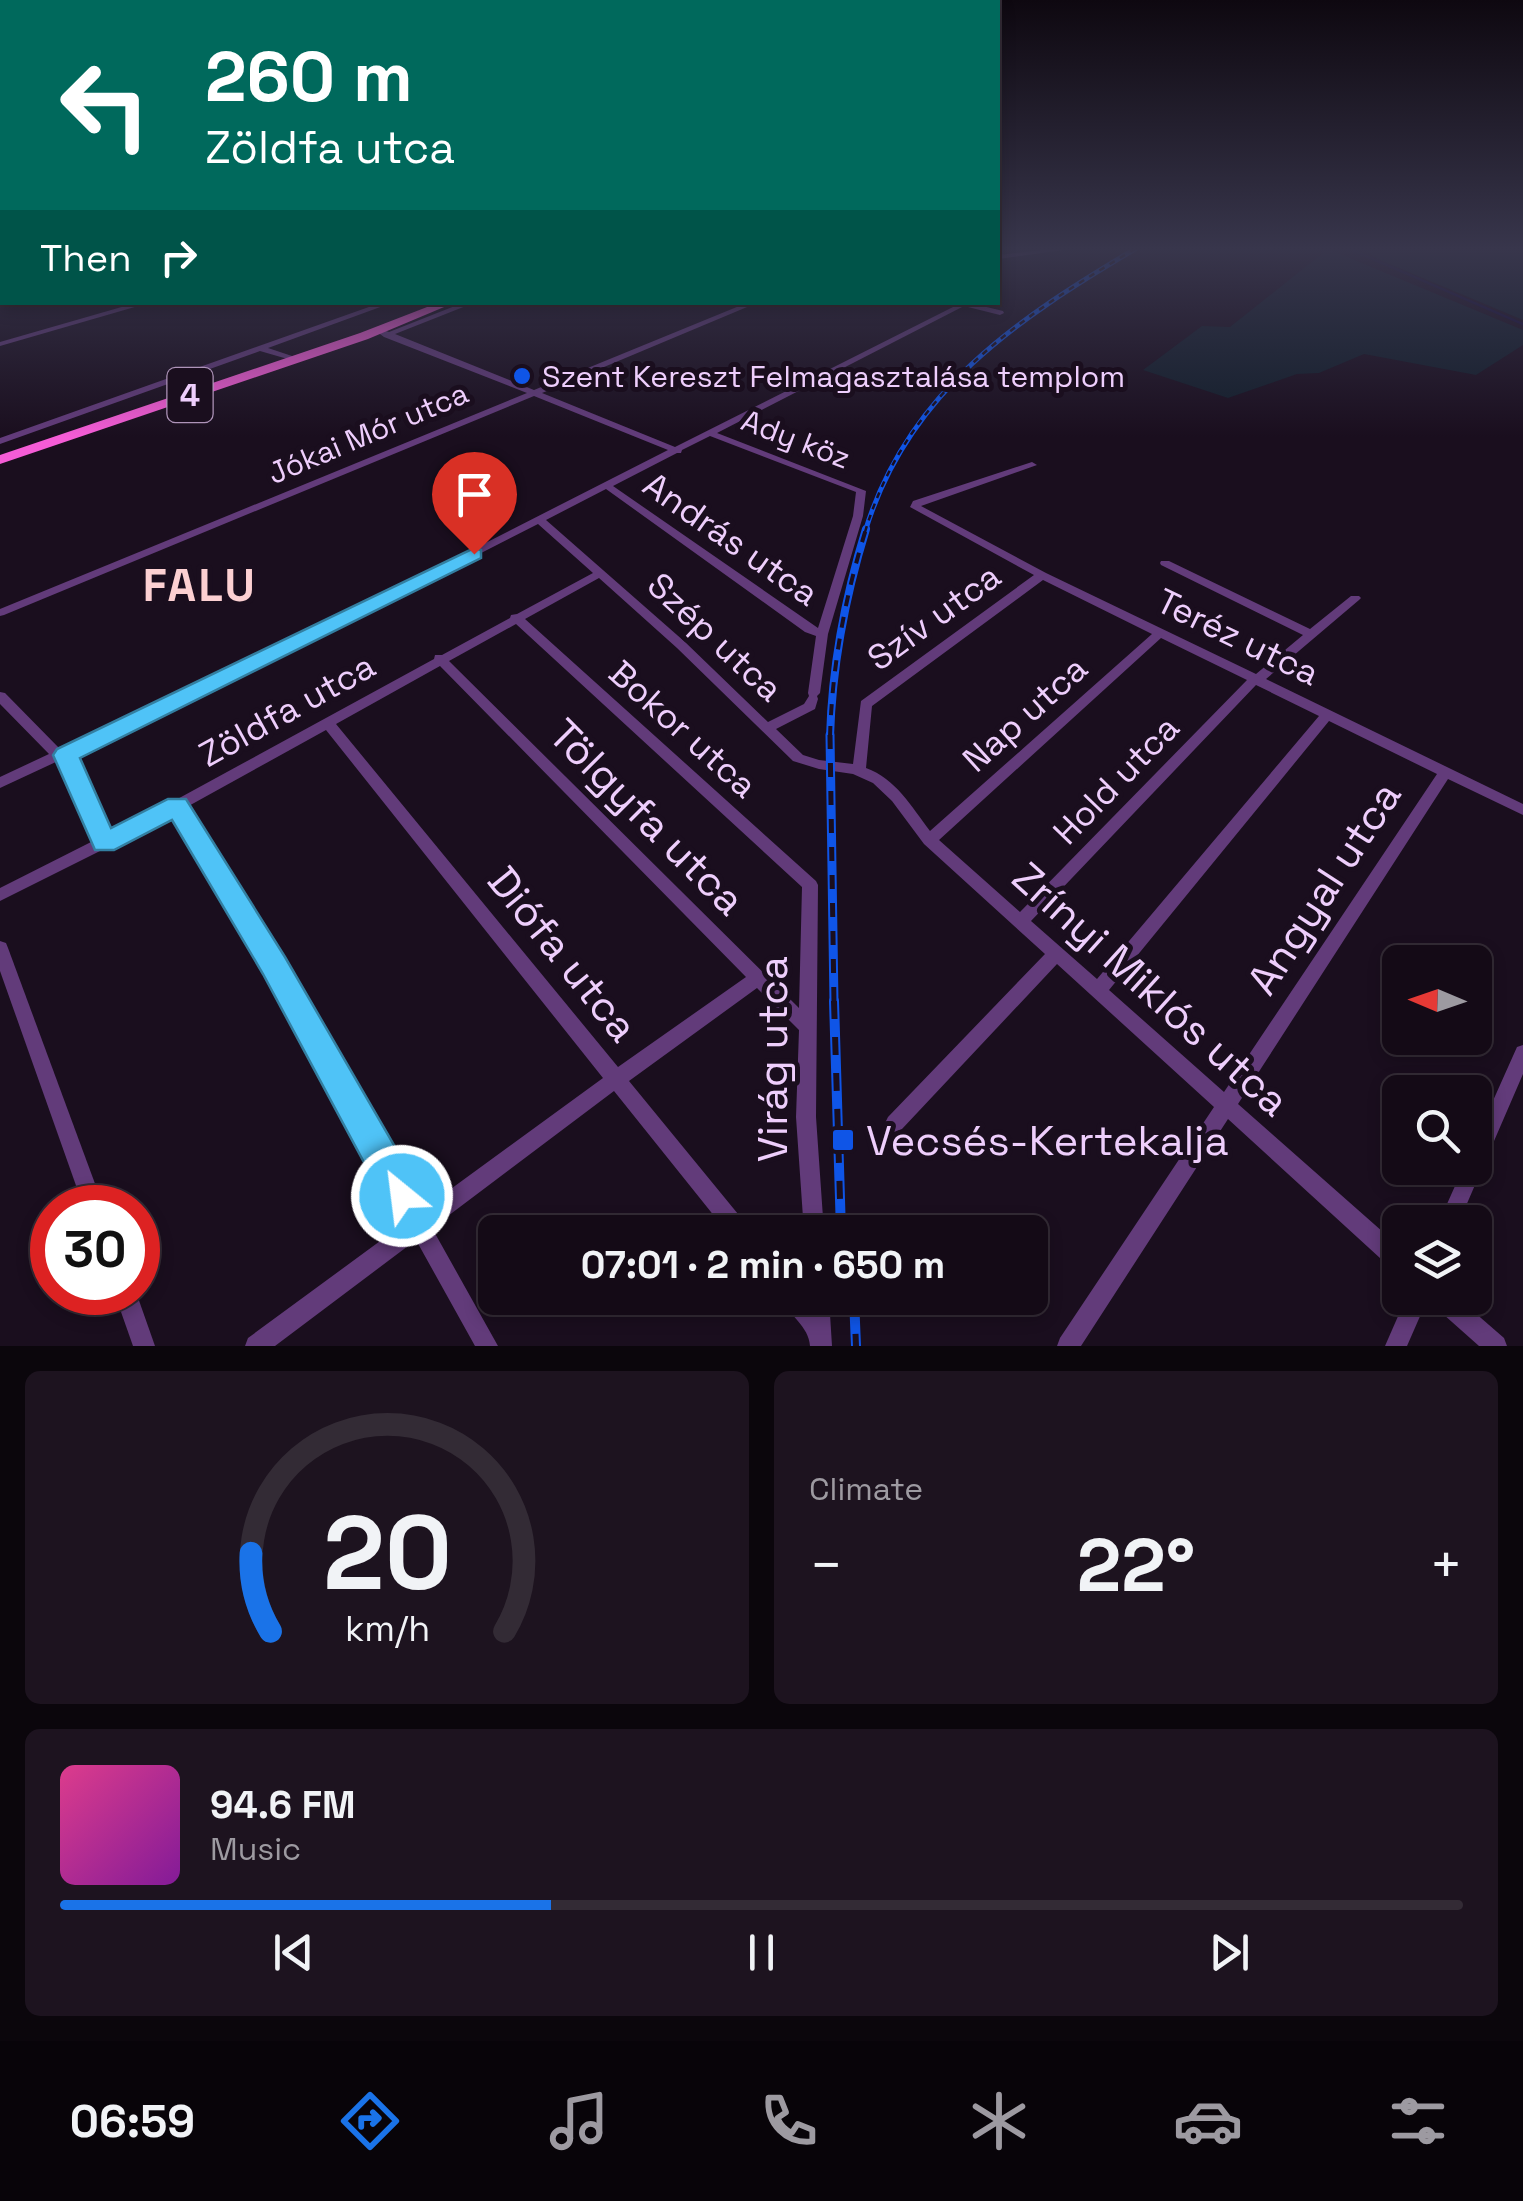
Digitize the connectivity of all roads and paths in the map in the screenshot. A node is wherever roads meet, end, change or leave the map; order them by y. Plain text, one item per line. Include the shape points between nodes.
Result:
1 (114, 312) edge
2 (365, 312) edge
3 (432, 312) edge
4 (731, 312) edge
5 (943, 312) edge
6 (995, 312) edge
7 (1000, 313) dead end
8 (383, 333) junction
9 (0, 344) edge
10 (262, 349) junction
11 (294, 360) junction
12 (531, 392) junction
13 (56, 422) junction
14 (713, 434) junction
15 (74, 435) junction
16 (0, 440) edge
17 (678, 451) junction
18 (0, 460) edge
19 (1032, 465) dead end
20 (608, 486) junction
21 (541, 520) junction
22 (1165, 564) dead end
23 (600, 573) junction
24 (1042, 575) junction
25 (1355, 598) dead end
26 (0, 613) edge
27 (515, 617) junction
28 (1160, 633) junction
29 (822, 634) junction
30 (1312, 635) junction
31 (439, 658) junction
32 (1256, 680) junction
33 (0, 696) edge
34 (1327, 714) junction
35 (328, 724) junction
36 (768, 728) junction
37 (63, 756) junction
38 (860, 770) junction
39 (1445, 772) junction
40 (0, 783) edge
41 (177, 806) junction
42 (1523, 810) edge
43 (929, 840) junction
44 (104, 843) junction
45 (810, 885) joint
46 (0, 894) edge
47 (1020, 922) junction
48 (0, 948) edge
49 (1057, 953) junction
50 (758, 978) junction
51 (1098, 990) junction
52 (805, 1025) junction
53 (1523, 1053) edge
54 (616, 1078) junction
55 (1226, 1107) junction
56 (894, 1122) dead end
57 (1492, 1124) edge
58 (86, 1185) edge
59 (726, 1215) edge
60 (813, 1215) edge
61 (419, 1226) junction
62 (1382, 1244) edge
63 (133, 1315) edge
64 (804, 1315) edge
65 (1410, 1315) edge
66 (1461, 1315) edge
67 (821, 1339) edge
68 (144, 1346) edge
69 (256, 1346) edge
70 (487, 1346) edge
71 (1068, 1346) edge
72 (1396, 1346) edge
73 (1496, 1346) edge

1 - 9 street
2 - 10 street
3 - 8 main road, 4
4 - 12 street, Jókai Mór utca
5 - 14 street
6 - 7 street
8 - 11 main road, 4
8 - 12 street
10 - 11 street
10 - 13 street
11 - 15 main road, 4
12 - 17 street
12 - 26 street, Jókai Mór utca
13 - 15 street
13 - 16 street
14 - 17 street
14 - 29 street, Ady köz via 861,492
15 - 18 main road, 4
17 - 20 street
19 - 24 street, Teréz utca via 916,507
20 - 21 street
20 - 29 street, András utca
21 - 23 street, Szép utca
21 - 37 street
22 - 30 street
23 - 27 street, Zöldfa utca
23 - 36 street, Szép utca
24 - 28 street, Teréz utca
24 - 38 street, Szív utca via 866,704
25 - 30 street, Hold utca
27 - 31 street, Zöldfa utca
27 - 45 street, Bokor utca
28 - 32 street, Teréz utca
28 - 43 street, Nap utca
29 - 36 street via 810,706
30 - 32 street, Hold utca
31 - 35 street, Zöldfa utca
31 - 50 street, Tölgyfa utca
32 - 34 street, Teréz utca
32 - 47 street, Hold utca
33 - 37 street
34 - 39 street, Teréz utca
34 - 51 street
35 - 41 street, Zöldfa utca
35 - 54 street, Diófa utca
36 - 38 street, Szép utca via 810,764
37 - 40 street
37 - 44 street
38 - 43 street, Zrínyi Miklós utca via 885,782
39 - 42 street, Teréz utca
39 - 55 street, Angyal utca
41 - 44 street, Zöldfa utca
41 - 61 street
43 - 47 street, Zrínyi Miklós utca
44 - 46 street, Zöldfa utca
45 - 52 street, Virág utca
47 - 49 street, Zrínyi Miklós utca
48 - 58 street
49 - 51 street, Zrínyi Miklós utca
49 - 56 street
50 - 52 street, Tölgyfa utca
50 - 54 street
51 - 55 street, Zrínyi Miklós utca
52 - 60 street, Virág utca
53 - 57 street
54 - 59 street, Diófa utca
54 - 61 street
55 - 62 street, Zrínyi Miklós utca
55 - 71 street, Angyal utca
61 - 69 street
61 - 70 street
63 - 68 street
64 - 67 street
65 - 72 street
66 - 73 street

